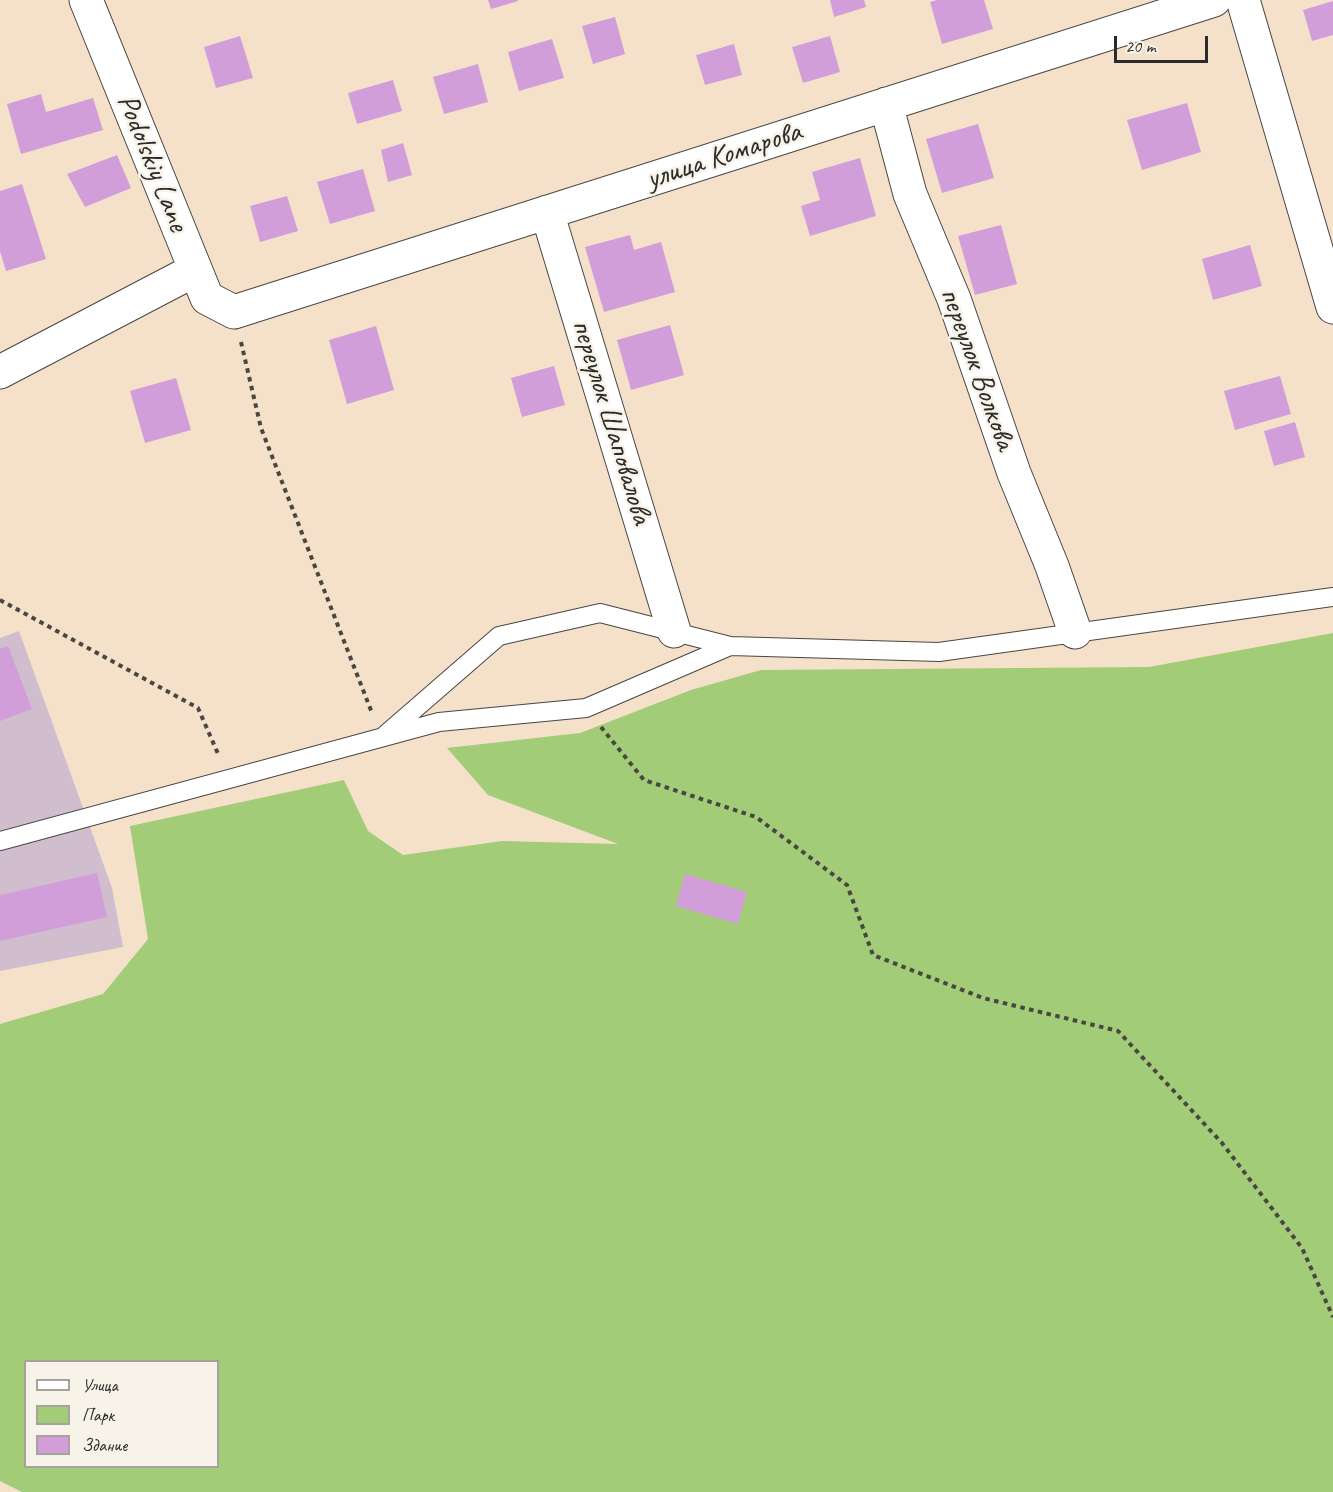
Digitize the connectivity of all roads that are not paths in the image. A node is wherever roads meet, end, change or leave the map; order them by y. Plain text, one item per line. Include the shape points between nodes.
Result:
1 (86, 0) edge
2 (1214, 0) edge
3 (1243, 0) edge
4 (886, 105) junction
5 (547, 212) junction
6 (195, 270) junction
7 (1333, 307) edge
8 (234, 312) joint
9 (0, 372) edge
10 (1333, 597) edge
11 (674, 631) junction
12 (1075, 632) junction
13 (730, 646) junction
14 (382, 737) junction
15 (0, 841) edge

1 - 6 street, Podolskiy Lane
2 - 4 street, улица Комарова
3 - 7 street
4 - 5 street, улица Комарова
4 - 12 street, переулок Волкова via 910,194 954,299 1014,473
5 - 8 street, улица Комарова
5 - 11 street, переулок Шаповалова
6 - 8 street, Podolskiy Lane via 207,298
6 - 9 street
10 - 12 lane
11 - 13 lane
11 - 14 lane via 600,613 499,636
12 - 13 lane via 939,652
13 - 14 lane via 586,708 440,722
14 - 15 lane

